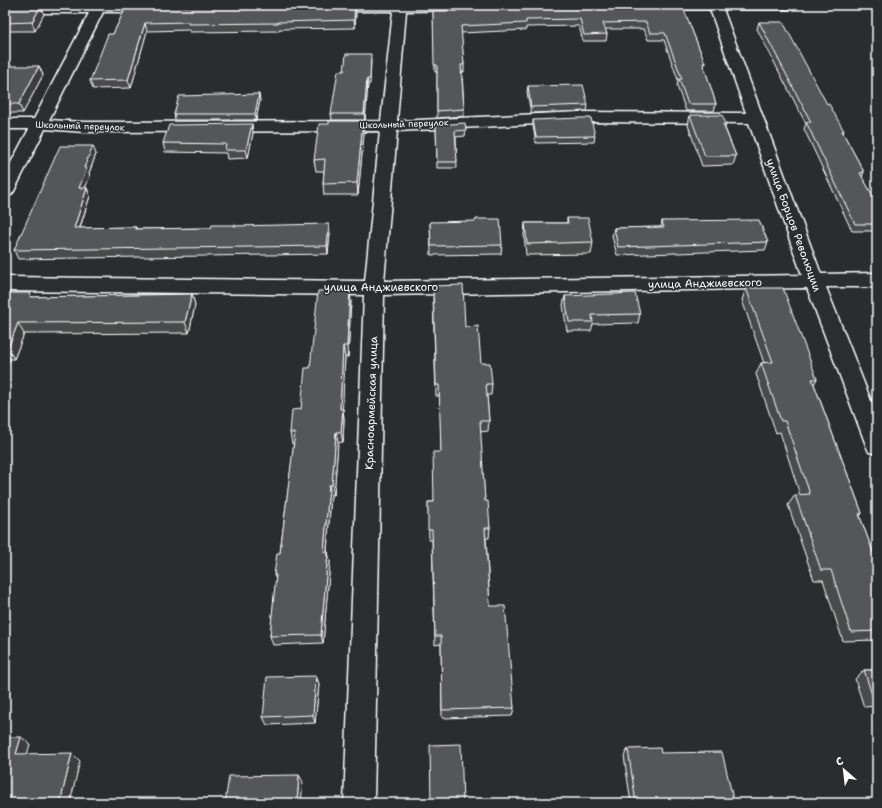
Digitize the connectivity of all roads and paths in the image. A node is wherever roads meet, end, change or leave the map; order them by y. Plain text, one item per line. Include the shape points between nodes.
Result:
1 (715, 5) edge
2 (789, 5) edge
3 (99, 6) edge
4 (400, 6) edge
5 (502, 6) edge
6 (636, 6) edge
7 (312, 7) edge
8 (170, 8) edge
9 (5, 9) edge
10 (755, 118) junction
11 (5, 124) edge
12 (39, 124) junction
13 (389, 126) junction
14 (5, 191) edge
15 (877, 280) edge
16 (814, 281) junction
17 (5, 284) edge
18 (374, 288) junction
19 (877, 444) edge
20 (360, 803) edge

1 - 2 street
1 - 6 street
1 - 10 street, улица Борцов Революции
3 - 8 street
3 - 9 street
3 - 12 street
4 - 5 street
4 - 7 street
4 - 13 street, Красноармейская улица
10 - 13 street, Школьный переулок via 578,117
10 - 16 street, улица Борцов Революции
11 - 12 street, Школьный переулок
12 - 13 street, Школьный переулок via 84,127
12 - 14 street
13 - 18 street, Красноармейская улица
15 - 16 street, улица Анджиевского
16 - 18 street, улица Анджиевского
16 - 19 street, улица Борцов Революции
17 - 18 street, улица Анджиевского
18 - 20 street, Красноармейская улица

